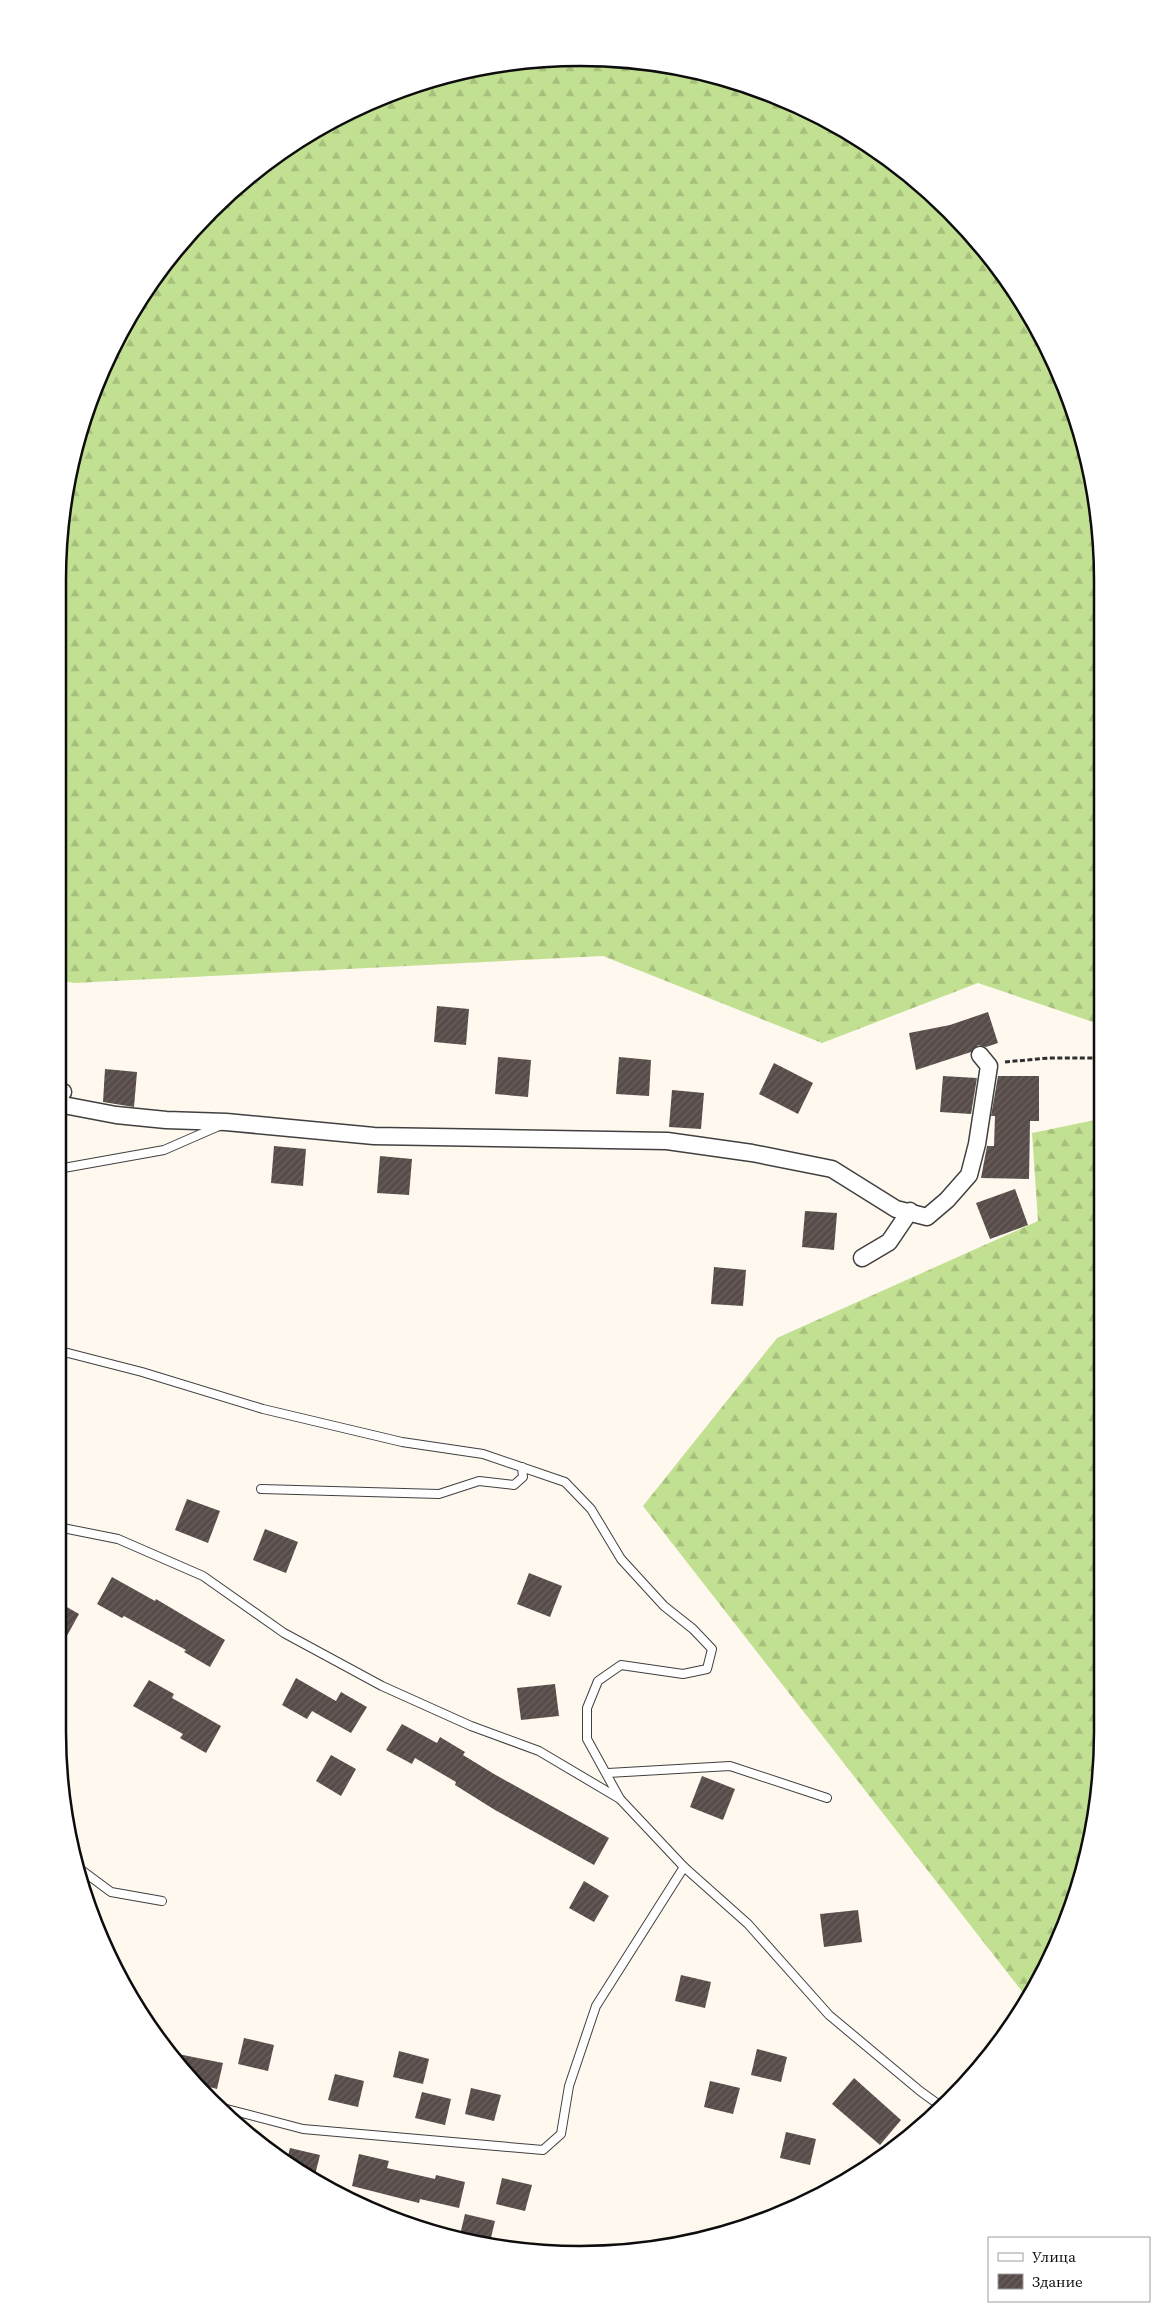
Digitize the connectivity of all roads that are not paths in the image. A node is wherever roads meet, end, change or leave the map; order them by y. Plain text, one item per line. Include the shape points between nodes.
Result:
1 (985, 1060) road end
2 (66, 1098) edge
3 (226, 1122) junction
4 (66, 1168) edge
5 (910, 1211) junction
6 (862, 1258) dead end
7 (66, 1353) edge
8 (522, 1467) junction
9 (261, 1489) dead end
10 (66, 1528) edge
11 (608, 1774) junction
12 (620, 1798) junction
13 (827, 1798) dead end
14 (684, 1867) junction
15 (87, 1874) edge
16 (162, 1901) dead end
17 (935, 2102) edge
18 (233, 2111) edge

1 - 5 street via 977,1144 969,1175 927,1217
2 - 3 street via 116,1114
3 - 4 lane via 164,1150
3 - 5 street via 374,1136 667,1141 832,1169 896,1209
5 - 6 street via 889,1242
7 - 8 lane via 142,1372 263,1409 402,1442 483,1454
8 - 9 lane via 523,1477 514,1485 480,1481 439,1494
8 - 11 lane via 565,1482 591,1509 621,1559 664,1606 712,1649 707,1669 683,1674 621,1664 598,1681 587,1708 587,1739
10 - 12 lane via 118,1539 202,1576 284,1633 382,1686 471,1726 539,1751
11 - 12 lane
11 - 13 lane via 730,1766
12 - 14 lane
14 - 17 lane via 748,1924 829,2015
14 - 18 lane via 596,2006 570,2086 561,2134 542,2150 303,2129
15 - 16 lane via 111,1892

